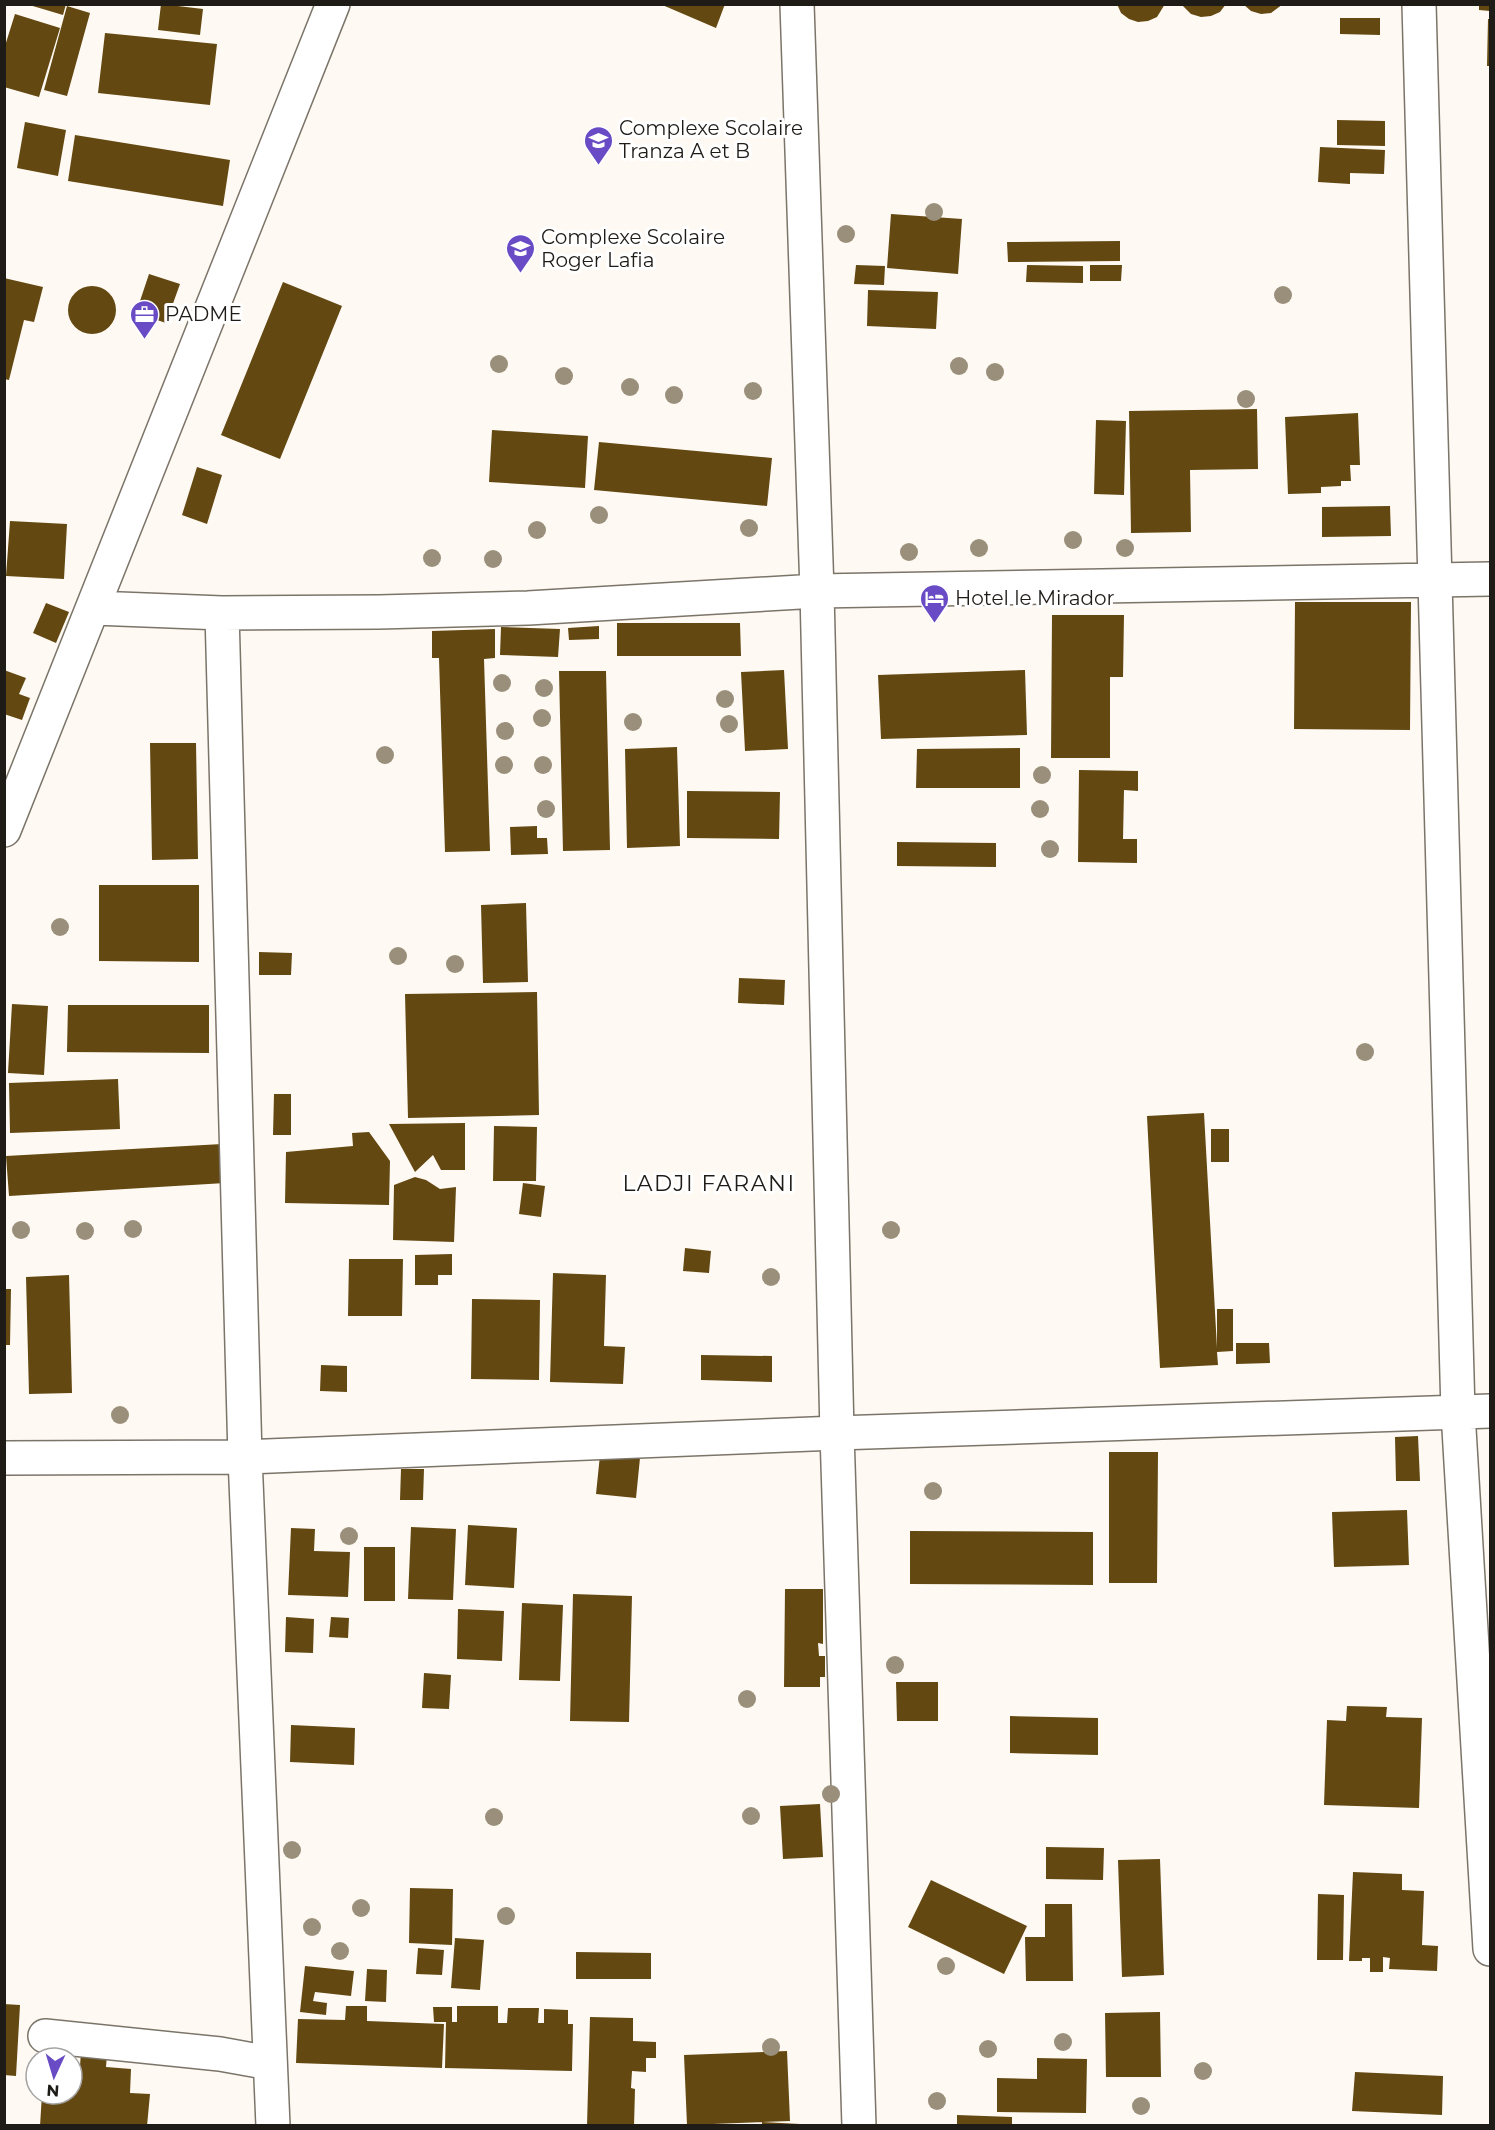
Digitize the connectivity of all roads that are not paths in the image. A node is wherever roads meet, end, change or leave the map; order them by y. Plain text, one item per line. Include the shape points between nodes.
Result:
1 (333, 4) edge
2 (797, 4) edge
3 (1419, 4) edge
4 (1491, 579) edge
5 (1435, 580) junction
6 (817, 591) junction
7 (94, 608) junction
8 (222, 613) junction
9 (4, 830) edge
10 (1491, 1411) edge
11 (1458, 1412) junction
12 (837, 1433) junction
13 (245, 1457) junction
14 (4, 1458) edge
15 (1491, 1949) edge
16 (45, 2036) dead end
17 (270, 2062) junction
18 (273, 2126) edge
19 (859, 2126) edge

1 - 7 street
2 - 6 street
3 - 5 street
4 - 5 street
5 - 6 street
5 - 11 street
6 - 8 street via 528,608
6 - 12 street
7 - 8 street
7 - 9 street
8 - 13 street
10 - 11 street
11 - 12 street
11 - 15 street
12 - 13 street
12 - 19 street
13 - 14 street
13 - 17 street
16 - 17 street
17 - 18 street

